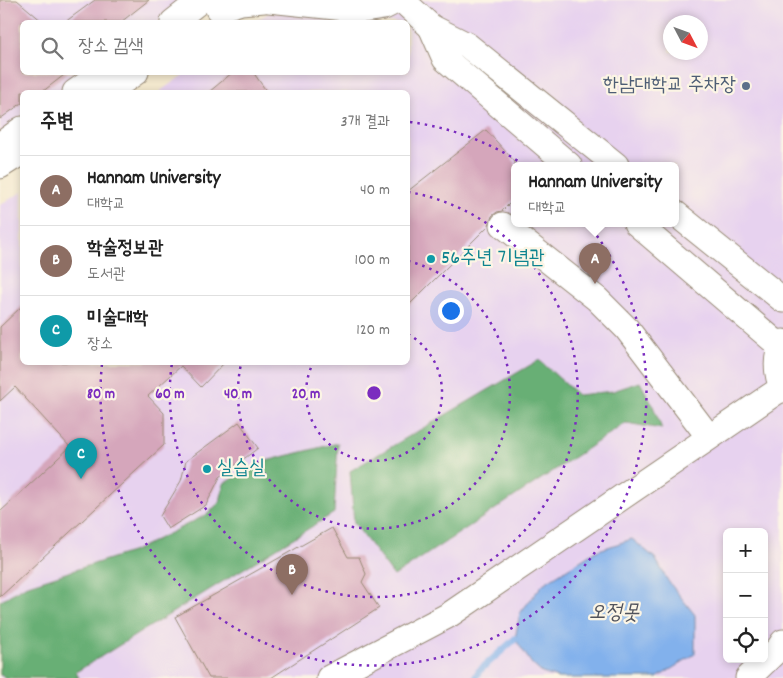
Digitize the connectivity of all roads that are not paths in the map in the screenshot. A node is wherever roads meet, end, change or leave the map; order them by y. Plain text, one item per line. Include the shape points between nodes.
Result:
1 (264, 0) edge
2 (269, 0) edge
3 (398, 0) edge
4 (402, 0) edge
5 (212, 8) edge
6 (178, 20) edge
7 (431, 27) junction
8 (100, 75) edge
9 (132, 75) edge
10 (78, 90) edge
11 (111, 90) edge
12 (20, 130) edge
13 (0, 145) edge
14 (20, 153) edge
15 (565, 162) edge
16 (612, 162) edge
17 (0, 166) edge
18 (679, 216) edge
19 (503, 225) dead end
20 (641, 227) edge
21 (783, 300) edge
22 (782, 344) edge
23 (782, 389) edge
24 (709, 436) junction
25 (783, 642) edge
26 (329, 678) edge
27 (748, 678) edge

1 - 5 street
2 - 3 street via 364,10 384,7
4 - 7 street
5 - 6 street
7 - 15 street via 445,59
7 - 16 street via 466,45
8 - 10 street
9 - 11 street
12 - 13 street
14 - 17 street
18 - 21 street
19 - 24 street via 596,299 627,329
20 - 22 street
22 - 23 street via 777,361
23 - 24 street
24 - 26 street via 450,615
25 - 27 street

